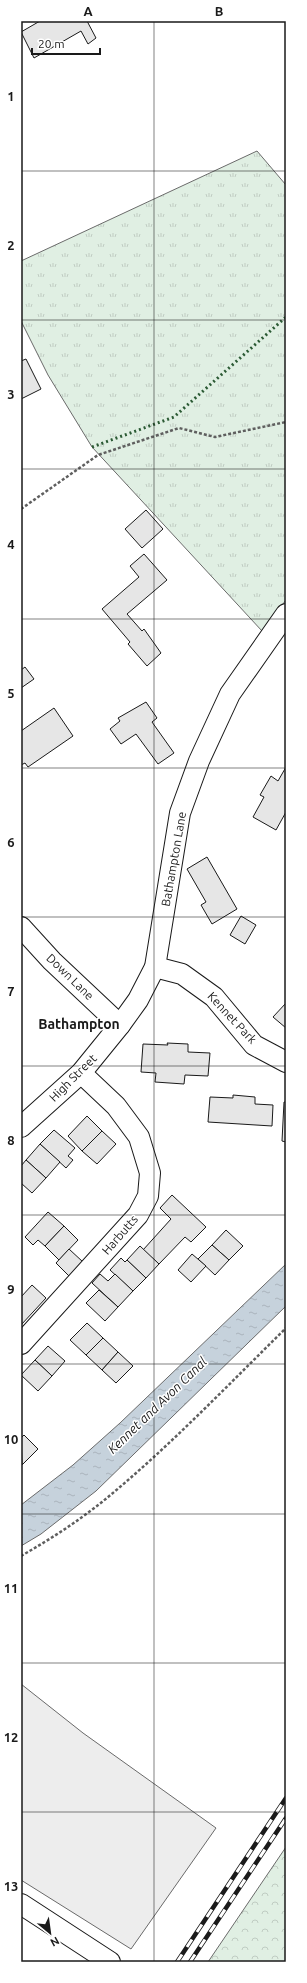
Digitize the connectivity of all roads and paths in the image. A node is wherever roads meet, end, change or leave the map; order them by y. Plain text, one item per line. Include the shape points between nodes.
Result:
1 (286, 422) edge
2 (21, 509) edge
3 (286, 614) edge
4 (21, 928) edge
5 (155, 967) junction
6 (120, 1025) junction
7 (286, 1062) edge
8 (81, 1073) junction
9 (21, 1127) edge
10 (286, 1328) edge
11 (21, 1344) edge
12 (21, 1556) edge
13 (21, 1904) edge
14 (110, 1962) edge

1 - 2 path via 215,437 179,428 98,454
3 - 5 street, Bathampton Lane via 230,694 199,761 180,813
4 - 6 street, Down Lane
5 - 6 street, Bathampton Lane via 138,1000
5 - 7 street, Kennet Park via 182,974 214,997 254,1044
6 - 8 street, High Street
8 - 9 street, High Street
8 - 11 street, Harbutts via 116,1106 139,1137 150,1173 148,1196 138,1215
10 - 12 path via 151,1459 112,1493 48,1540
13 - 14 street

